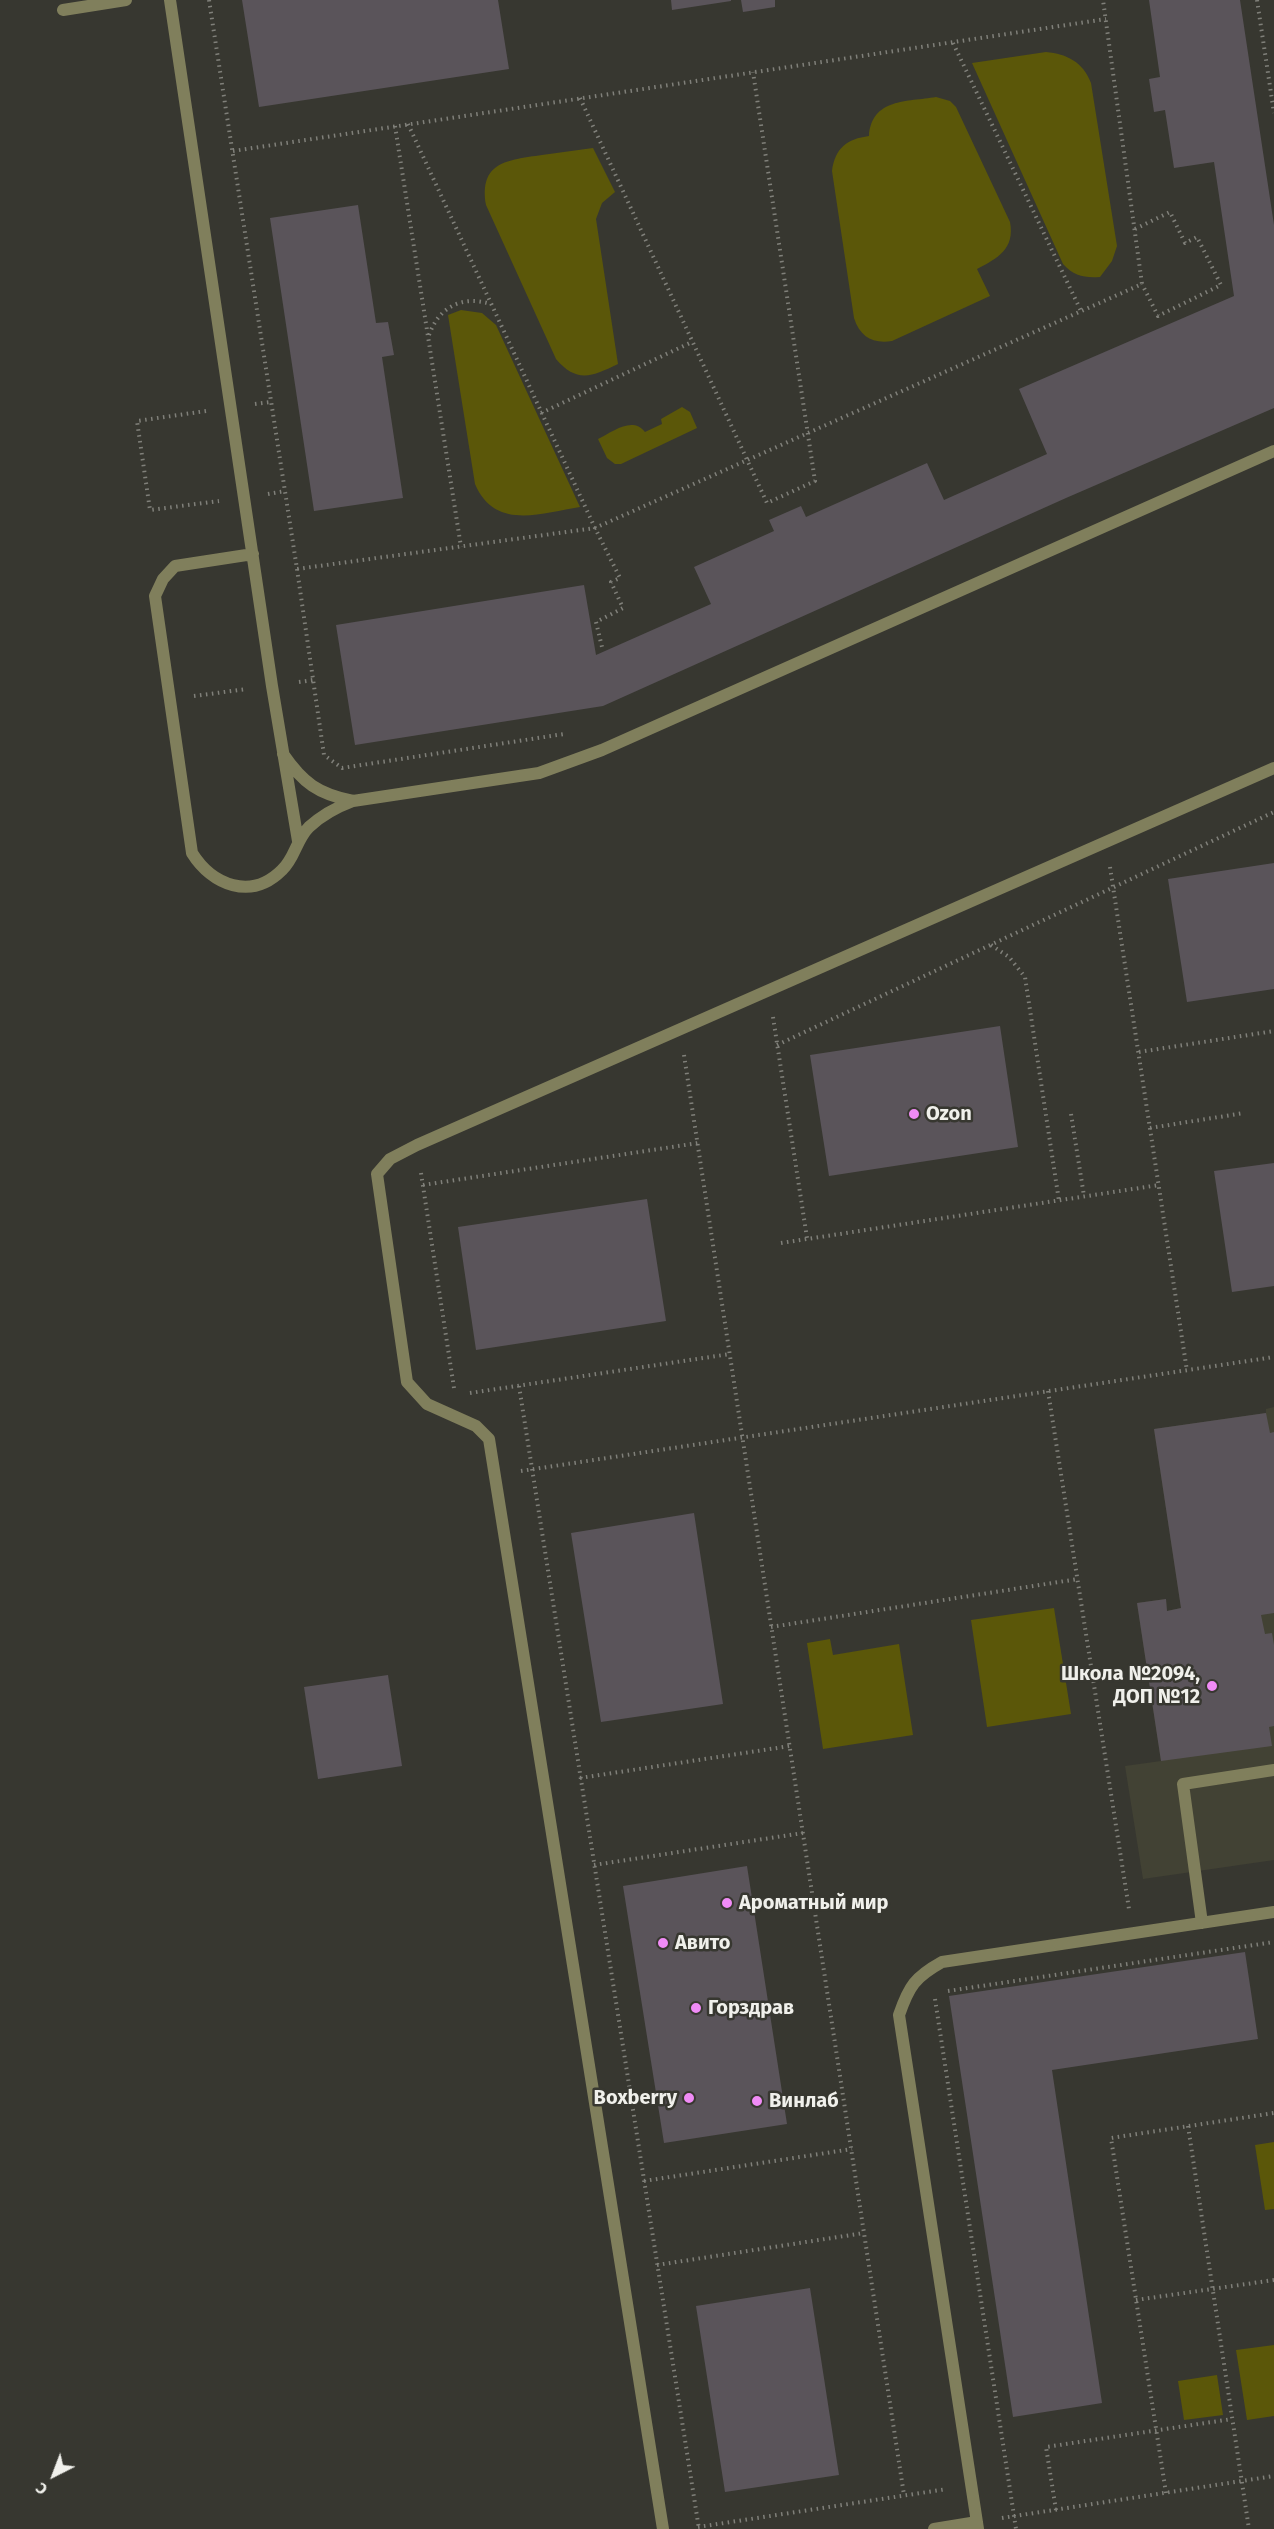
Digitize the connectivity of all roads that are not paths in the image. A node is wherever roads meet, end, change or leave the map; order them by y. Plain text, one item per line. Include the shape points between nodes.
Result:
1 (126, 0) edge
2 (170, 0) edge
3 (63, 10) dead end
4 (1274, 451) edge
5 (253, 554) junction
6 (283, 754) junction
7 (1274, 768) edge
8 (353, 801) junction
9 (298, 841) junction
10 (1274, 1770) edge
11 (1274, 1912) edge
12 (1202, 1923) junction
13 (977, 2526) edge
14 (663, 2529) edge
15 (934, 2529) edge

1 - 3 lane
2 - 5 lane
4 - 8 lane via 579,759 539,773
5 - 6 lane
5 - 9 lane via 175,566 155,596 192,854 210,876 223,883 252,886 282,871
6 - 8 lane via 312,787 332,797
6 - 9 lane
7 - 14 lane via 417,1145 390,1160 377,1174 407,1382 427,1404 476,1425 489,1439
8 - 9 lane via 321,818
10 - 12 lane via 1184,1784
11 - 12 lane
12 - 13 lane via 942,1962 921,1973 907,1991 899,2016
13 - 15 lane

